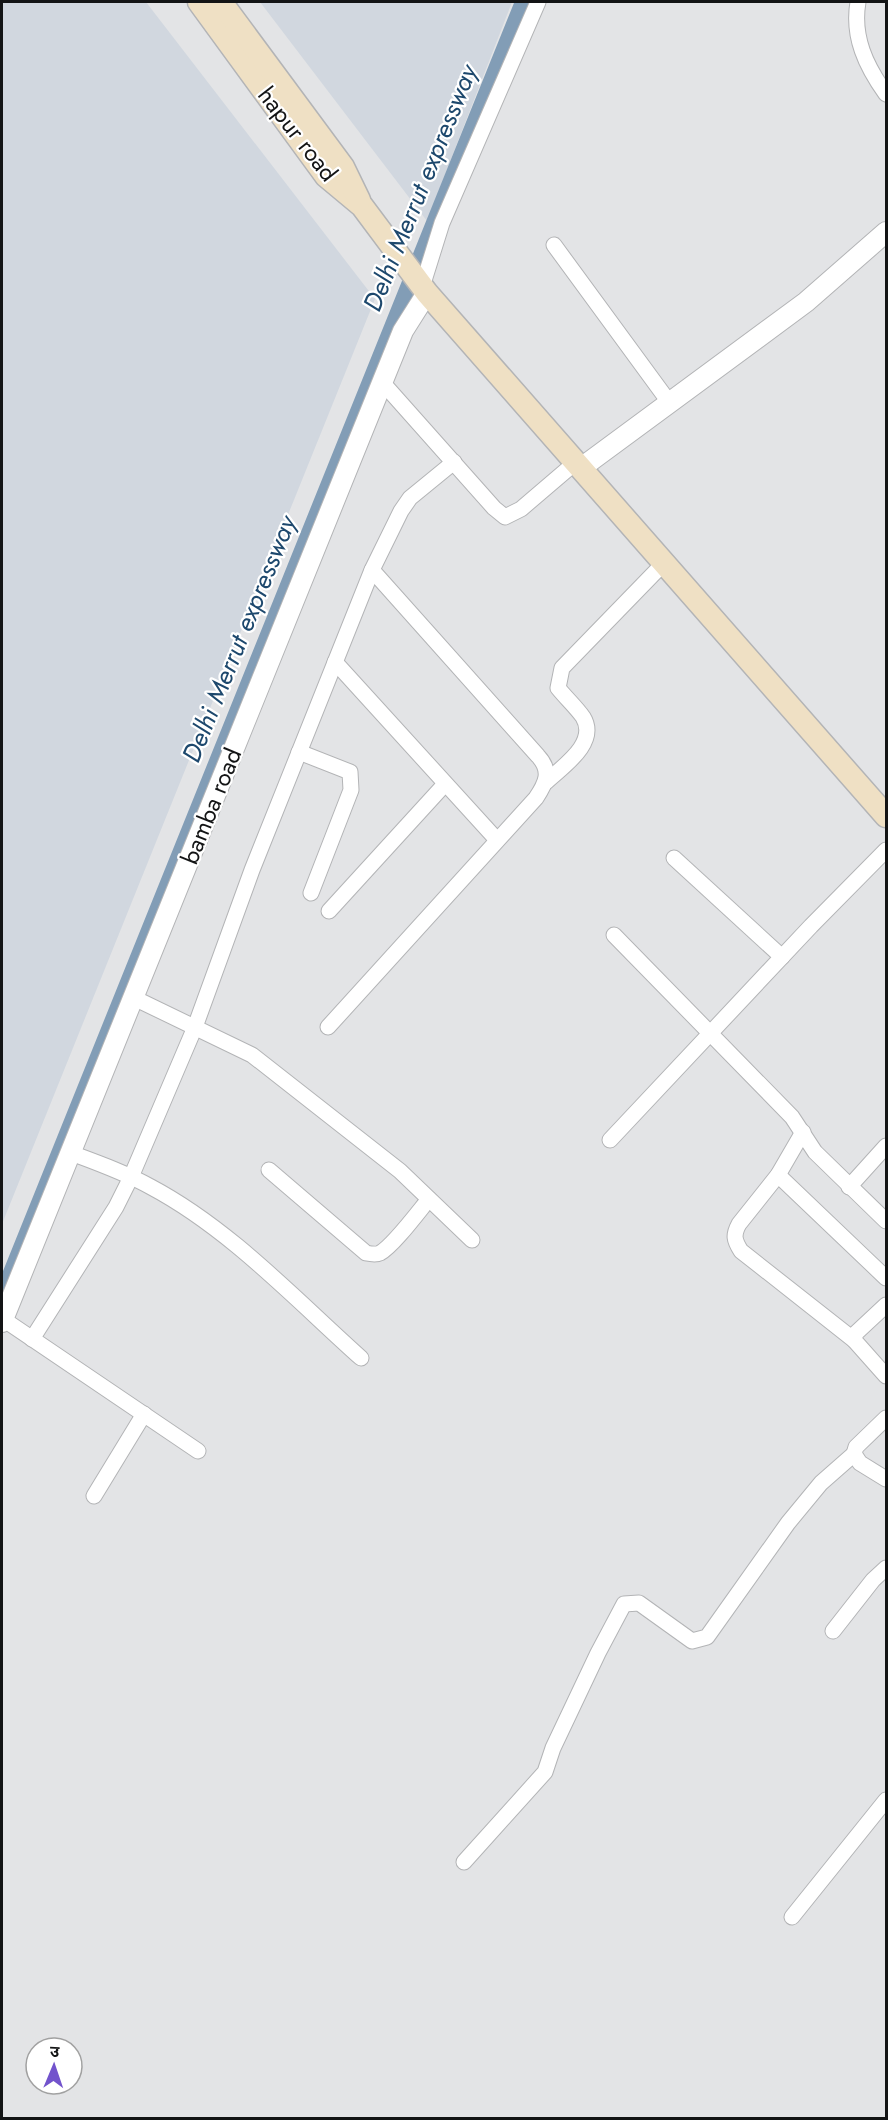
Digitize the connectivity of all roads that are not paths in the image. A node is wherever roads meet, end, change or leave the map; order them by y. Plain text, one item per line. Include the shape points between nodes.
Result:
1 (199, 2) edge
2 (221, 2) edge
3 (538, 2) edge
4 (858, 2) edge
5 (886, 94) edge
6 (362, 206) junction
7 (886, 232) edge
8 (554, 245) dead end
9 (423, 288) junction
10 (382, 382) junction
11 (669, 402) junction
12 (454, 462) junction
13 (578, 465) junction
14 (664, 563) junction
15 (372, 570) junction
16 (335, 662) junction
17 (300, 752) junction
18 (546, 782) junction
19 (445, 784) junction
20 (886, 816) edge
21 (496, 840) junction
22 (886, 850) edge
23 (674, 858) dead end
24 (311, 893) dead end
25 (329, 911) dead end
26 (614, 935) dead end
27 (782, 957) junction
28 (134, 998) junction
29 (195, 1027) junction
30 (328, 1027) dead end
31 (711, 1032) junction
32 (803, 1132) junction
33 (610, 1140) dead end
34 (886, 1146) edge
35 (71, 1153) junction
36 (268, 1170) dead end
37 (778, 1175) junction
38 (131, 1177) junction
39 (849, 1187) junction
40 (429, 1199) junction
41 (886, 1221) edge
42 (472, 1240) dead end
43 (886, 1278) edge
44 (886, 1305) edge
45 (2, 1321) edge
46 (32, 1339) junction
47 (854, 1340) junction
48 (362, 1358) dead end
49 (886, 1376) edge
50 (144, 1414) junction
51 (886, 1418) edge
52 (198, 1451) dead end
53 (854, 1454) junction
54 (886, 1479) edge
55 (94, 1496) dead end
56 (886, 1568) edge
57 (833, 1631) dead end
58 (886, 1800) edge
59 (464, 1862) dead end
60 (792, 1917) dead end

1 - 6 main road, hapur road via 326,176
2 - 6 main road, hapur road via 343,167
3 - 9 street via 442,223
4 - 5 street via 857,34 861,49
6 - 9 main road
7 - 11 street via 806,302
8 - 11 street
9 - 10 street, bamba road
9 - 13 main road
10 - 12 street
10 - 28 street, bamba road
11 - 13 street
12 - 13 street via 506,517
12 - 15 street via 400,511
13 - 14 main road
14 - 18 street via 562,668 558,688 583,717 588,736
14 - 20 main road
15 - 16 street
15 - 18 street via 545,764
16 - 17 street
16 - 19 street
17 - 24 street via 350,772 352,778 351,790
17 - 29 street
18 - 21 street
19 - 21 street
19 - 25 street
21 - 30 street
22 - 27 street
23 - 27 street
26 - 31 street
27 - 31 street
28 - 29 street
28 - 35 street, bamba road
29 - 38 street
29 - 40 street via 272,1069 400,1171
31 - 32 street
31 - 33 street
32 - 37 street
32 - 39 street via 815,1152
34 - 39 street
35 - 38 street
35 - 45 street, bamba road
36 - 40 street via 373,1255 388,1246
37 - 43 street
37 - 47 street via 739,1224 735,1242 741,1251
38 - 46 street via 107,1223
38 - 48 street via 180,1204 237,1248
39 - 41 street
40 - 42 street
44 - 47 street via 856,1333
45 - 46 street
46 - 50 street
47 - 49 street
50 - 52 street
50 - 55 street
51 - 53 street via 856,1447
53 - 54 street via 860,1463
53 - 59 street via 820,1483 707,1637 692,1641 639,1603 624,1604 544,1772
56 - 57 street
58 - 60 street

